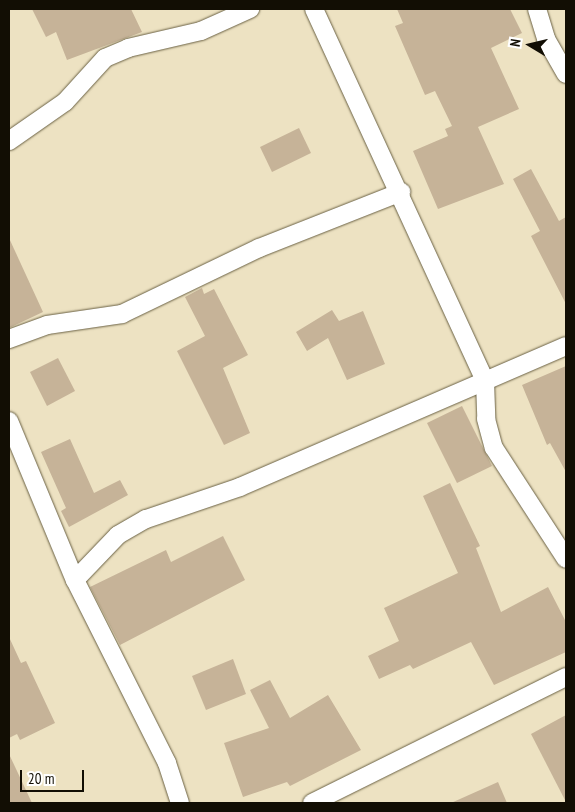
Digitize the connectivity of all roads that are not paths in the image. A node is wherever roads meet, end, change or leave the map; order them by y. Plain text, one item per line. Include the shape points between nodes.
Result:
1 (250, 9) edge
2 (314, 9) edge
3 (537, 9) edge
4 (566, 74) edge
5 (9, 141) edge
6 (401, 192) junction
7 (9, 339) edge
8 (566, 346) edge
9 (485, 381) junction
10 (9, 421) edge
11 (566, 559) edge
12 (75, 580) junction
13 (566, 677) edge
14 (180, 803) edge
15 (312, 803) edge

1 - 5 street via 200,31 128,48 105,58 65,102
2 - 6 street
3 - 4 street via 546,40
6 - 7 street via 258,248 122,314 48,325
6 - 9 street
8 - 9 street
9 - 11 street via 486,419 494,448
9 - 12 street via 240,487 146,519 118,535
10 - 12 street
12 - 14 street via 167,763
13 - 15 street

